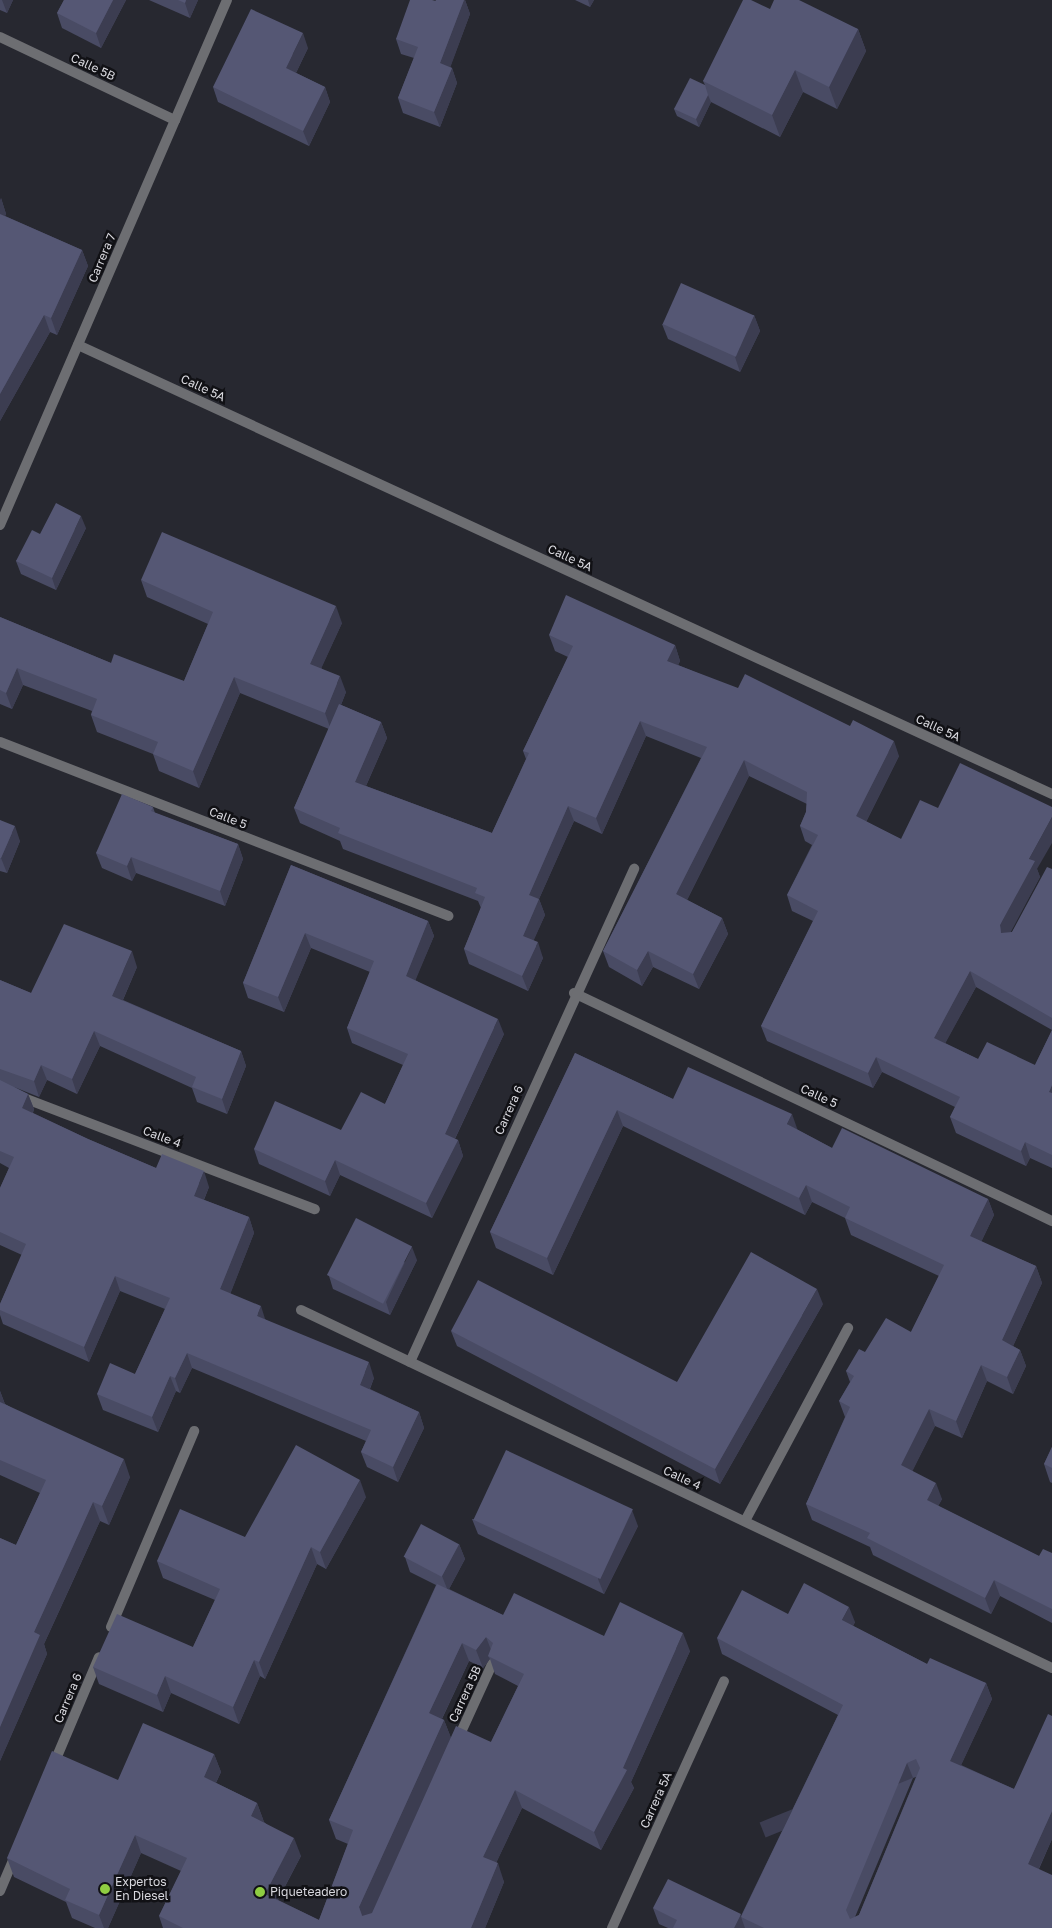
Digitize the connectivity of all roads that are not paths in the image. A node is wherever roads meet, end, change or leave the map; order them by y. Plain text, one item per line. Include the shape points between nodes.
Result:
1 (227, 0) edge
2 (0, 37) edge
3 (175, 120) junction
4 (78, 344) junction
5 (0, 525) edge
6 (0, 742) edge
7 (1052, 794) edge
8 (634, 869) dead end
9 (448, 916) dead end
10 (574, 993) junction
11 (0, 1089) edge
12 (315, 1209) dead end
13 (1052, 1221) edge
14 (301, 1310) dead end
15 (848, 1328) dead end
16 (410, 1362) junction
17 (194, 1431) dead end
18 (744, 1521) junction
19 (493, 1662) edge
20 (1052, 1668) edge
21 (724, 1681) dead end
22 (453, 1751) edge
23 (47, 1780) edge
24 (19, 1845) edge
25 (0, 1891) edge
26 (612, 1928) edge

1 - 3 street, Carrera 7
2 - 3 street, Calle 5B
3 - 4 street, Carrera 7
4 - 5 street, Carrera 7
4 - 7 street, Calle 5A
6 - 9 street, Calle 5
8 - 10 street, Carrera 6
10 - 13 street, Calle 5
10 - 16 street, Carrera 6
11 - 12 street, Calle 4
14 - 16 street, Calle 4
15 - 18 street
16 - 18 street, Calle 4
17 - 23 street, Carrera 6
18 - 20 street, Calle 4
19 - 22 street, Carrera 5B
21 - 26 street, Carrera 5A
24 - 25 street

